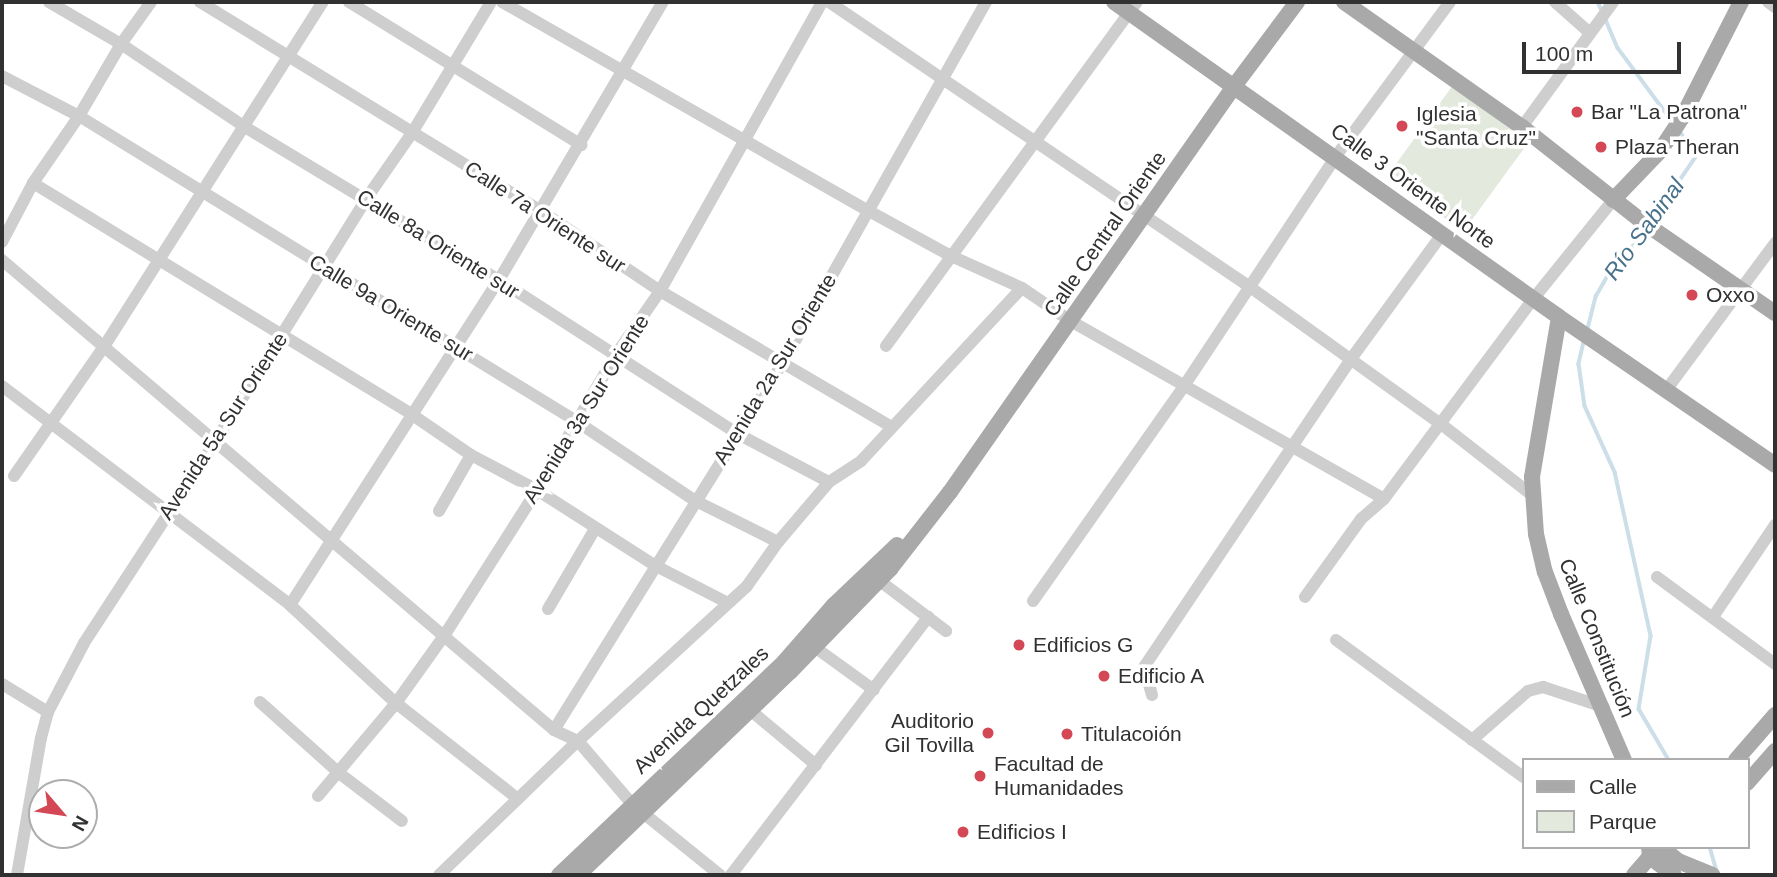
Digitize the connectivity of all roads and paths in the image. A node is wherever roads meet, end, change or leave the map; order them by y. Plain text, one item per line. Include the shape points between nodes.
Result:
1 (49, 2) edge
2 (151, 2) edge
3 (200, 2) edge
4 (323, 2) edge
5 (349, 2) edge
6 (491, 2) edge
7 (502, 2) edge
8 (663, 2) edge
9 (822, 2) edge
10 (828, 2) edge
11 (986, 2) edge
12 (1114, 2) edge
13 (1297, 2) edge
14 (1344, 2) edge
15 (1450, 2) edge
16 (1555, 2) edge
17 (1741, 2) edge
18 (1768, 2) edge
19 (1610, 6) edge
20 (1133, 7) edge
21 (1775, 7) edge
22 (1591, 29) junction
23 (121, 44) junction
24 (1415, 51) junction
25 (289, 57) junction
26 (452, 67) junction
27 (623, 73) junction
28 (2, 76) edge
29 (945, 77) junction
30 (1235, 85) junction
31 (79, 116) junction
32 (245, 127) junction
33 (1521, 127) junction
34 (412, 132) junction
35 (1035, 141) junction
36 (745, 142) junction
37 (580, 145) junction
38 (1336, 156) junction
39 (33, 183) junction
40 (202, 194) junction
41 (366, 199) junction
42 (1613, 200) junction
43 (541, 211) junction
44 (869, 211) junction
45 (2, 216) edge
46 (1145, 217) junction
47 (13, 224) junction
48 (1441, 234) junction
49 (2, 242) edge
50 (1775, 243) edge
51 (949, 255) junction
52 (2, 260) edge
53 (159, 260) junction
54 (324, 267) junction
55 (499, 280) junction
56 (1250, 287) junction
57 (1022, 288) junction
58 (1742, 290) junction
59 (660, 291) junction
60 (1534, 298) junction
61 (1775, 313) edge
62 (1069, 320) junction
63 (1562, 322) junction
64 (282, 335) junction
65 (105, 345) junction
66 (886, 346) dead end
67 (456, 347) junction
68 (615, 356) junction
69 (1351, 359) junction
70 (782, 364) junction
71 (2, 386) edge
72 (1184, 386) junction
73 (1667, 389) junction
74 (414, 416) junction
75 (576, 421) junction
76 (52, 422) junction
77 (1441, 424) junction
78 (892, 427) junction
79 (736, 433) junction
80 (215, 442) junction
81 (1293, 446) junction
82 (471, 456) junction
83 (1775, 465) edge
84 (14, 476) dead end
85 (829, 482) junction
86 (537, 490) junction
87 (1532, 495) junction
88 (694, 499) junction
89 (1384, 499) junction
90 (167, 512) junction
91 (439, 512) dead end
92 (1775, 525) edge
93 (595, 529) junction
94 (334, 541) junction
95 (778, 542) junction
96 (656, 566) junction
97 (874, 577) junction
98 (1657, 577) dead end
99 (1305, 597) dead end
100 (1033, 601) dead end
101 (728, 603) junction
102 (290, 605) junction
103 (548, 609) dead end
104 (928, 617) junction
105 (1713, 617) junction
106 (946, 631) dead end
107 (444, 636) junction
108 (1336, 640) dead end
109 (809, 643) junction
110 (1775, 664) edge
111 (2, 684) edge
112 (874, 690) junction
113 (1152, 695) dead end
114 (260, 702) dead end
115 (396, 703) junction
116 (1604, 707) junction
117 (750, 710) junction
118 (48, 712) junction
119 (1775, 715) edge
120 (554, 730) junction
121 (1472, 740) junction
122 (578, 741) junction
123 (1775, 751) edge
124 (1623, 758) edge
125 (1738, 758) edge
126 (816, 765) junction
127 (339, 773) junction
128 (1522, 776) edge
129 (1749, 781) edge
130 (318, 796) dead end
131 (518, 799) junction
132 (637, 808) junction
133 (402, 821) dead end
134 (1655, 850) edge
135 (1677, 864) edge
136 (1709, 874) edge
137 (17, 875) edge
138 (439, 875) edge
139 (559, 875) edge
140 (578, 875) edge
141 (720, 875) edge
142 (731, 875) edge
143 (1634, 875) edge

1 - 23 street, Calle 8a Oriente sur
2 - 23 street
3 - 25 street, Calle 7a Oriente sur
4 - 25 street
5 - 26 street
6 - 26 street, Avenida 5a Sur Oriente
7 - 27 street
8 - 27 street
9 - 36 street, Avenida 3a Sur Oriente
10 - 29 street
11 - 29 street, Avenida 2a Sur Oriente
12 - 20 main road, Calle 3 Oriente Norte
13 - 30 main road, Calle Central Oriente
14 - 24 main road
15 - 24 street
16 - 22 street
17 - 42 main road via 1683,116 1660,151
18 - 21 street
19 - 22 street
20 - 30 main road, Calle 3 Oriente Norte
20 - 35 street
22 - 33 street
23 - 31 street
23 - 32 street, Calle 8a Oriente sur
24 - 33 main road
24 - 38 street
25 - 32 street
25 - 34 street, Calle 7a Oriente sur
26 - 34 street, Avenida 5a Sur Oriente
26 - 37 street
27 - 36 street
27 - 37 street
28 - 31 street, Calle 9a Oriente sur
29 - 35 street
29 - 44 street, Avenida 2a Sur Oriente
30 - 38 main road, Calle 3 Oriente Norte
30 - 46 main road, Calle Central Oriente
31 - 39 street
31 - 40 street, Calle 9a Oriente sur
32 - 40 street
32 - 41 street, Calle 8a Oriente sur
33 - 42 main road
34 - 41 street, Avenida 5a Sur Oriente
34 - 43 street, Calle 7a Oriente sur
35 - 46 street
35 - 51 street
36 - 44 street
36 - 59 street, Avenida 3a Sur Oriente
37 - 43 street
38 - 48 main road, Calle 3 Oriente Norte
38 - 56 street
39 - 47 street
39 - 53 street
40 - 53 street
40 - 54 street, Calle 9a Oriente sur
41 - 54 street, Avenida 5a Sur Oriente
41 - 55 street, Calle 8a Oriente sur
42 - 58 main road
42 - 60 street
43 - 55 street
43 - 59 street, Calle 7a Oriente sur
44 - 51 street
44 - 70 street, Avenida 2a Sur Oriente
45 - 47 street
46 - 56 street
46 - 62 main road, Calle Central Oriente
47 - 49 street
48 - 60 main road, Calle 3 Oriente Norte
48 - 69 street
50 - 58 street
51 - 57 street
51 - 66 street
52 - 65 street
53 - 64 street
53 - 65 street
54 - 64 street, Avenida 5a Sur Oriente
54 - 67 street, Calle 9a Oriente sur
55 - 67 street
55 - 68 street, Calle 8a Oriente sur
56 - 69 street
56 - 72 street
57 - 62 street
57 - 78 street
58 - 61 main road
58 - 73 street
59 - 68 street, Avenida 3a Sur Oriente
59 - 70 street, Calle 7a Oriente sur
60 - 63 main road, Calle 3 Oriente Norte
60 - 77 street
62 - 72 street
62 - 97 main road, Calle Central Oriente via 950,492
63 - 73 main road, Calle 3 Oriente Norte
63 - 87 main road, Calle Constitución
64 - 74 street
64 - 80 street, Avenida 5a Sur Oriente
65 - 76 street
65 - 80 street
67 - 74 street
67 - 75 street, Calle 9a Oriente sur
68 - 75 street, Avenida 3a Sur Oriente
68 - 79 street, Calle 8a Oriente sur
69 - 77 street
69 - 81 street
70 - 78 street, Calle 7a Oriente sur
70 - 79 street, Avenida 2a Sur Oriente
71 - 76 street
72 - 81 street
72 - 100 street
73 - 83 main road
74 - 82 street
74 - 94 street
75 - 86 street, Avenida 3a Sur Oriente
75 - 88 street, Calle 9a Oriente sur
76 - 84 street
76 - 90 street
77 - 87 street
77 - 89 street
78 - 85 street via 861,461
79 - 85 street, Calle 8a Oriente sur
79 - 88 street, Avenida 2a Sur Oriente
80 - 90 street, Avenida 5a Sur Oriente
80 - 94 street
81 - 89 street
81 - 113 street via 1144,667
82 - 86 street
82 - 91 street
85 - 95 street
86 - 93 street
86 - 107 street, Avenida 3a Sur Oriente
87 - 116 main road, Calle Constitución via 1545,572
88 - 95 street, Calle 9a Oriente sur
88 - 96 street, Avenida 2a Sur Oriente
89 - 99 street via 1361,519
90 - 102 street
90 - 118 street, Avenida 5a Sur Oriente via 84,643
92 - 105 street
93 - 96 street
93 - 103 street
94 - 102 street
94 - 107 street
95 - 101 street via 760,571
96 - 101 street
96 - 120 street, Avenida 2a Sur Oriente
97 - 104 street
97 - 109 main road, Avenida Quetzales via 834,605
98 - 105 street
101 - 122 street
102 - 115 street
104 - 106 street
104 - 112 street
105 - 110 street
107 - 115 street, Avenida 3a Sur Oriente
107 - 120 street
108 - 121 street
109 - 112 street
109 - 117 main road, Avenida Quetzales
109 - 132 main road, Avenida Quetzales
111 - 118 street
112 - 126 street
114 - 127 street
115 - 127 street, Avenida 3a Sur Oriente
115 - 131 street
116 - 121 street via 1543,687 1528,691
116 - 124 main road, Calle Constitución
117 - 126 street
117 - 132 main road, Avenida Quetzales
118 - 137 street, Avenida 5a Sur Oriente
119 - 125 main road
120 - 122 street
121 - 128 street
122 - 131 street
122 - 132 street
123 - 129 main road
126 - 142 street
127 - 130 street, Avenida 3a Sur Oriente
127 - 133 street
131 - 138 street
132 - 139 main road, Avenida Quetzales
132 - 140 main road, Avenida Quetzales
132 - 141 street
134 - 135 main road
134 - 143 main road
135 - 136 main road

